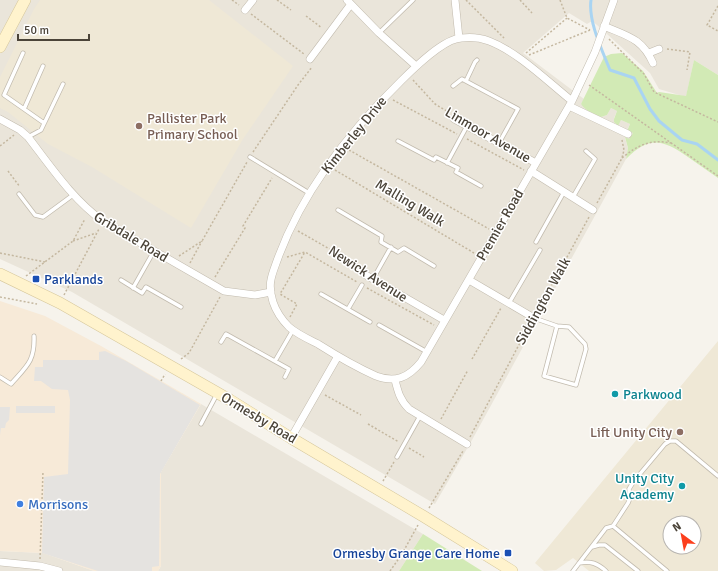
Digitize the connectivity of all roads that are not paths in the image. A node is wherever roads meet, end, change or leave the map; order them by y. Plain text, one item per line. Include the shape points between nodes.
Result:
1 (24, 0) edge
2 (253, 0) edge
3 (413, 0) edge
4 (455, 0) edge
5 (614, 0) edge
6 (349, 2) edge
7 (245, 10) road end
8 (603, 29) junction
9 (379, 33) junction
10 (459, 38) junction
11 (0, 47) edge
12 (659, 49) road end
13 (23, 53) dead end
14 (649, 53) junction
15 (310, 59) road end
16 (477, 60) dead end
17 (653, 63) dead end
18 (43, 66) dead end
19 (416, 66) junction
20 (466, 81) junction
21 (63, 84) dead end
22 (453, 86) dead end
23 (570, 103) junction
24 (24, 109) junction
25 (0, 119) edge
26 (454, 119) road end
27 (44, 123) junction
28 (467, 126) junction
29 (628, 134) dead end
30 (28, 137) junction
31 (398, 141) dead end
32 (499, 143) junction
33 (586, 151) dead end
34 (250, 157) dead end
35 (447, 163) junction
36 (536, 163) junction
37 (531, 172) junction
38 (481, 186) dead end
39 (564, 192) junction
40 (309, 193) junction
41 (18, 194) road end
42 (74, 195) junction
43 (573, 197) junction
44 (338, 210) dead end
45 (593, 210) road end
46 (536, 242) dead end
47 (391, 247) junction
48 (540, 250) dead end
49 (154, 251) junction
50 (434, 266) dead end
51 (0, 274) edge
52 (364, 274) road end
53 (372, 279) junction
54 (120, 280) dead end
55 (469, 280) junction
56 (362, 285) dead end
57 (133, 288) junction
58 (271, 292) junction
59 (321, 294) dead end
60 (507, 302) junction
61 (181, 306) dead end
62 (348, 309) junction
63 (534, 318) joint
64 (444, 320) junction
65 (370, 322) dead end
66 (379, 325) dead end
67 (557, 326) junction
68 (293, 330) junction
69 (34, 336) dead end
70 (221, 342) dead end
71 (426, 352) junction
72 (338, 356) junction
73 (275, 361) junction
74 (0, 377) edge
75 (285, 377) dead end
76 (395, 380) junction
77 (217, 393) junction
78 (420, 415) junction
79 (201, 424) dead end
80 (291, 438) junction
81 (467, 444) road end
82 (397, 457) road end
83 (718, 476) edge
84 (612, 526) junction
85 (592, 547) junction
86 (0, 562) edge
87 (579, 563) junction
88 (59, 571) edge
89 (512, 571) edge
90 (573, 571) edge
91 (606, 571) edge
92 (638, 571) edge
93 (667, 571) edge

1 - 11 street
2 - 7 street
3 - 9 lane
4 - 10 street
5 - 8 street, Premier Road
6 - 9 street
6 - 15 street
8 - 14 street via 636,39
8 - 23 street, Premier Road via 595,52
9 - 19 street
10 - 19 street, Kimberley Drive via 430,54
10 - 23 street, Kimberley Drive via 487,40 504,48
12 - 14 street
13 - 24 lane via 4,95
14 - 17 street
16 - 20 lane
18 - 24 lane
19 - 40 street, Kimberley Drive via 361,123
20 - 22 lane via 462,79
20 - 32 lane via 518,109
21 - 27 lane
23 - 29 street
23 - 36 street, Premier Road
24 - 27 lane
25 - 30 street, Gribdale Road
26 - 28 street, Linmoor Avenue
27 - 30 lane via 41,130
28 - 32 street, Linmoor Avenue
28 - 35 lane
30 - 42 street, Gribdale Road
31 - 35 lane via 434,160 436,157
32 - 36 street, Linmoor Avenue
33 - 43 lane via 594,159
34 - 40 lane
35 - 38 lane via 458,168 456,172
36 - 37 street, Premier Road
37 - 39 street
37 - 55 street, Premier Road
39 - 43 street
39 - 46 lane
40 - 58 street, Kimberley Drive via 273,269
41 - 42 lane via 35,215 43,217
42 - 49 street, Gribdale Road via 89,212
43 - 45 street
44 - 47 lane via 382,236 381,242
47 - 50 lane via 398,252 404,248
47 - 53 lane
48 - 60 lane
49 - 57 lane
49 - 58 street, Gribdale Road via 224,291 255,295
51 - 77 street, Ormesby Road via 60,304
52 - 53 street, Newick Avenue
53 - 64 street, Newick Avenue
54 - 57 lane
55 - 60 street
55 - 64 street, Premier Road
56 - 62 lane
57 - 61 lane via 142,293 146,287
58 - 68 street, Kimberley Drive via 275,307
59 - 62 lane
60 - 63 street
62 - 65 lane
63 - 67 lane
64 - 71 street, Premier Road
66 - 71 lane
67 - 67 lane via 569,327 585,344 586,349 576,385 544,376
68 - 72 street, Kimberley Drive
68 - 73 lane
69 - 74 lane via 33,354 25,369 11,384
70 - 73 lane via 226,334
71 - 76 street, Premier Road via 414,370
72 - 76 street via 376,376
72 - 80 street
73 - 75 lane via 289,369
76 - 78 street via 402,402
77 - 79 lane
77 - 80 street, Ormesby Road
78 - 81 street
78 - 82 lane
80 - 89 street, Ormesby Road
83 - 84 lane via 676,441 670,441 634,481 629,489 628,503
84 - 85 lane via 606,528
84 - 93 lane
85 - 87 lane
85 - 92 lane via 605,545
86 - 88 street via 40,566
87 - 90 lane
87 - 91 lane via 597,563

